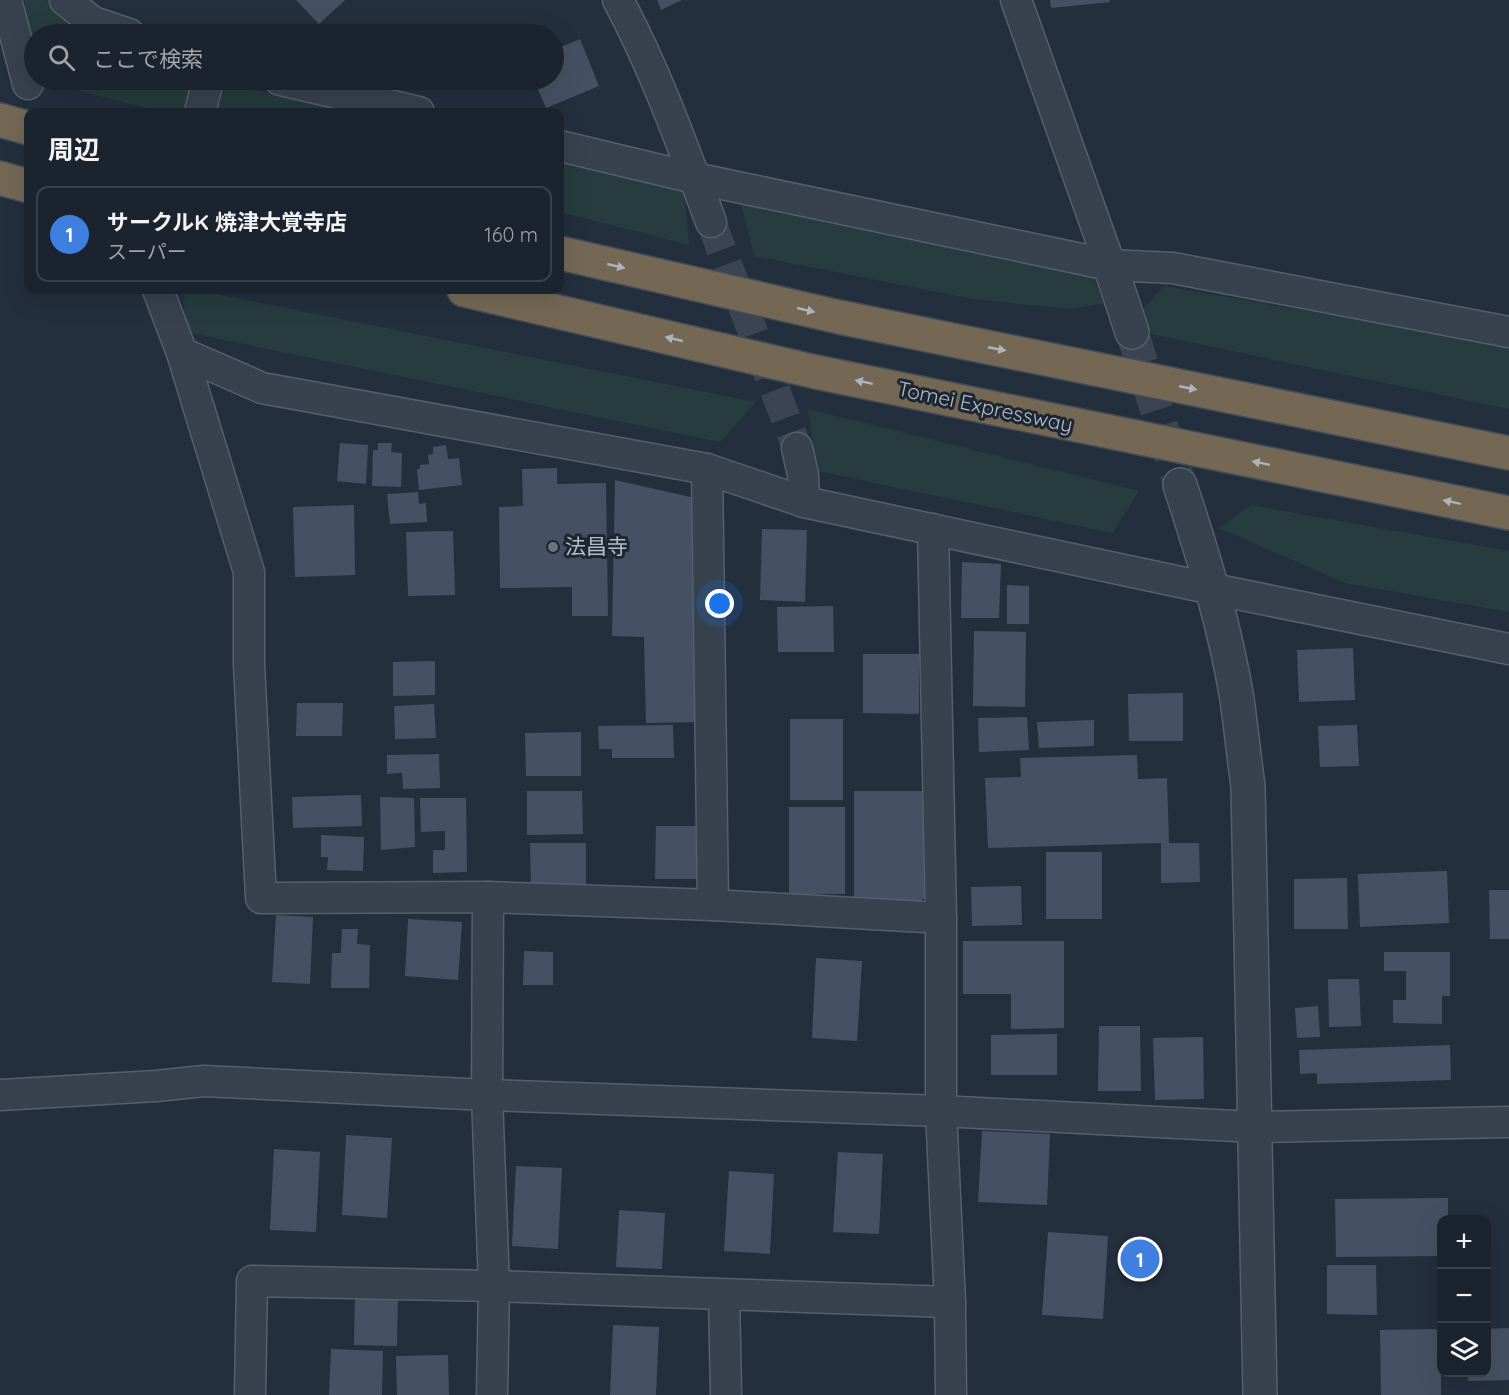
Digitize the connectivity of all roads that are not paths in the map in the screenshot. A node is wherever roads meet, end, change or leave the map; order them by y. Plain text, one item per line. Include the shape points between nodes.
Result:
1 (6, 0) edge
2 (65, 0) edge
3 (618, 0) edge
4 (1016, 0) edge
5 (99, 24) edge
6 (24, 69) edge
7 (206, 90) edge
8 (323, 90) edge
9 (201, 108) edge
10 (402, 108) edge
11 (0, 120) edge
12 (24, 127) edge
13 (564, 147) edge
14 (0, 178) edge
15 (694, 178) junction
16 (24, 185) edge
17 (711, 222) tunnel mouth
18 (564, 253) edge
19 (1110, 265) junction
20 (160, 294) edge
21 (481, 294) edge
22 (1132, 332) tunnel mouth
23 (1509, 332) edge
24 (182, 353) junction
25 (797, 448) tunnel mouth
26 (1509, 453) edge
27 (706, 469) junction
28 (1180, 485) tunnel mouth
29 (804, 502) junction
30 (1509, 513) edge
31 (933, 529) junction
32 (1213, 590) junction
33 (1509, 649) edge
34 (488, 897) junction
35 (713, 905) junction
36 (941, 918) junction
37 (0, 1095) edge
38 (488, 1095) junction
39 (941, 1111) junction
40 (1509, 1122) edge
41 (1255, 1127) junction
42 (494, 1286) junction
43 (724, 1295) junction
44 (950, 1302) junction
45 (250, 1395) edge
46 (492, 1395) edge
47 (726, 1395) edge
48 (951, 1395) edge
49 (1260, 1395) edge

1 - 6 street
2 - 5 street
3 - 15 street via 668,109
4 - 19 street
7 - 9 street
8 - 10 street
11 - 12 highway
13 - 15 street
14 - 16 highway
15 - 17 street
15 - 19 street
18 -> 26 highway via 839,317
19 - 22 street
19 - 23 street via 1173,268
20 - 24 street
30 -> 21 highway, Tomei Expressway via 816,372
24 - 27 street via 262,388
24 - 34 street via 249,572 249,665 261,898
25 - 29 street
27 - 29 street
27 - 35 street
28 - 32 street
29 - 31 street
31 - 32 street
31 - 36 street
32 - 33 street
32 - 41 street via 1237,699 1248,786
34 - 35 street
34 - 38 street
35 - 36 street
36 - 39 street
37 - 38 street via 204,1081
38 - 39 street
38 - 42 street
39 - 41 street
39 - 44 street
40 - 41 street
41 - 49 street
42 - 43 street
42 - 45 street via 252,1281
42 - 46 street
43 - 44 street
43 - 47 street
44 - 48 street

